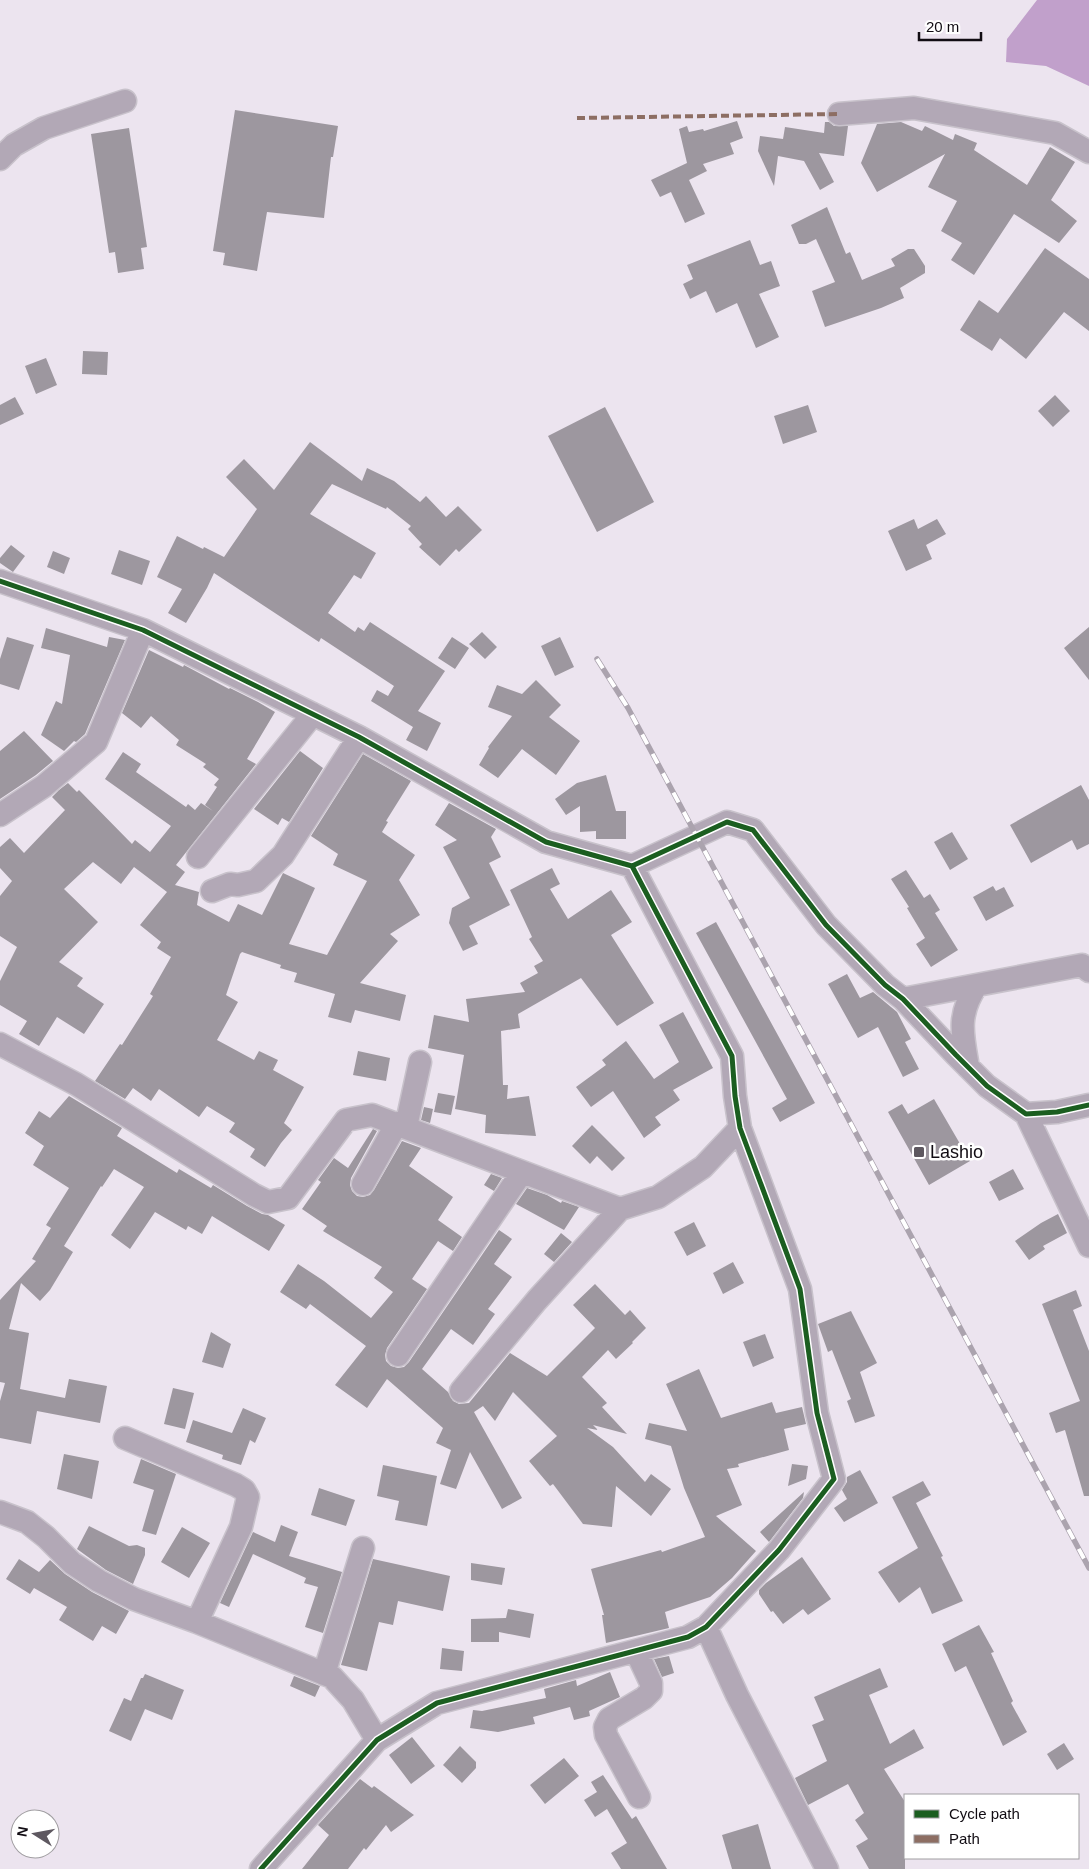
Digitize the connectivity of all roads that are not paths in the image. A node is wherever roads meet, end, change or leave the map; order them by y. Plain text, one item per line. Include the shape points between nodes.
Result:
1 (125, 102) dead end
2 (839, 114) dead end
3 (1089, 152) edge
4 (0, 159) edge
5 (0, 582) edge
6 (143, 630) junction
7 (313, 714) junction
8 (359, 737) junction
9 (0, 815) edge
10 (198, 857) dead end
11 (632, 866) junction
12 (212, 891) dead end
13 (1089, 971) edge
14 (978, 985) junction
15 (903, 999) junction
16 (0, 1044) edge
17 (420, 1062) dead end
18 (968, 1067) junction
19 (1089, 1105) edge
20 (1026, 1114) junction
21 (401, 1125) junction
22 (740, 1128) junction
23 (522, 1172) junction
24 (363, 1184) dead end
25 (620, 1209) junction
26 (1089, 1246) edge
27 (398, 1355) dead end
28 (461, 1391) dead end
29 (125, 1438) dead end
30 (0, 1512) edge
31 (363, 1548) dead end
32 (197, 1622) junction
33 (706, 1627) junction
34 (636, 1651) junction
35 (324, 1674) junction
36 (376, 1740) junction
37 (640, 1797) dead end
38 (261, 1869) edge
39 (827, 1869) edge

1 - 4 street via 44,128 14,145
2 - 3 street via 914,108 1055,133
5 - 6 street
6 - 7 street
6 - 9 street via 96,742 44,786
7 - 8 street
7 - 10 street
8 - 11 street via 546,842
8 - 12 street via 283,855 256,881 238,886 230,884
11 - 15 street via 727,822 753,830 826,925
11 - 22 street via 732,1056
13 - 14 street via 1082,965
14 - 15 street
14 - 18 street via 967,1000 963,1015
15 - 18 street
16 - 21 street via 76,1084 268,1202 288,1198 346,1120 372,1114
17 - 21 street
18 - 20 street
19 - 20 street
20 - 26 street
21 - 23 street
21 - 24 street
22 - 25 street via 703,1167 658,1197
22 - 33 street via 800,1289 816,1413 834,1478 779,1550
23 - 25 street
23 - 27 street
25 - 28 street via 537,1300
29 - 32 street via 236,1486 248,1497 241,1527
30 - 32 street via 27,1522 72,1563 99,1582 134,1599
31 - 35 street
32 - 35 street
33 - 34 street via 688,1638
33 - 39 street via 737,1695
34 - 36 street via 437,1703
34 - 37 street via 651,1682 651,1691 609,1718 605,1727 606,1735
35 - 36 street via 332,1677 353,1700
36 - 38 street

